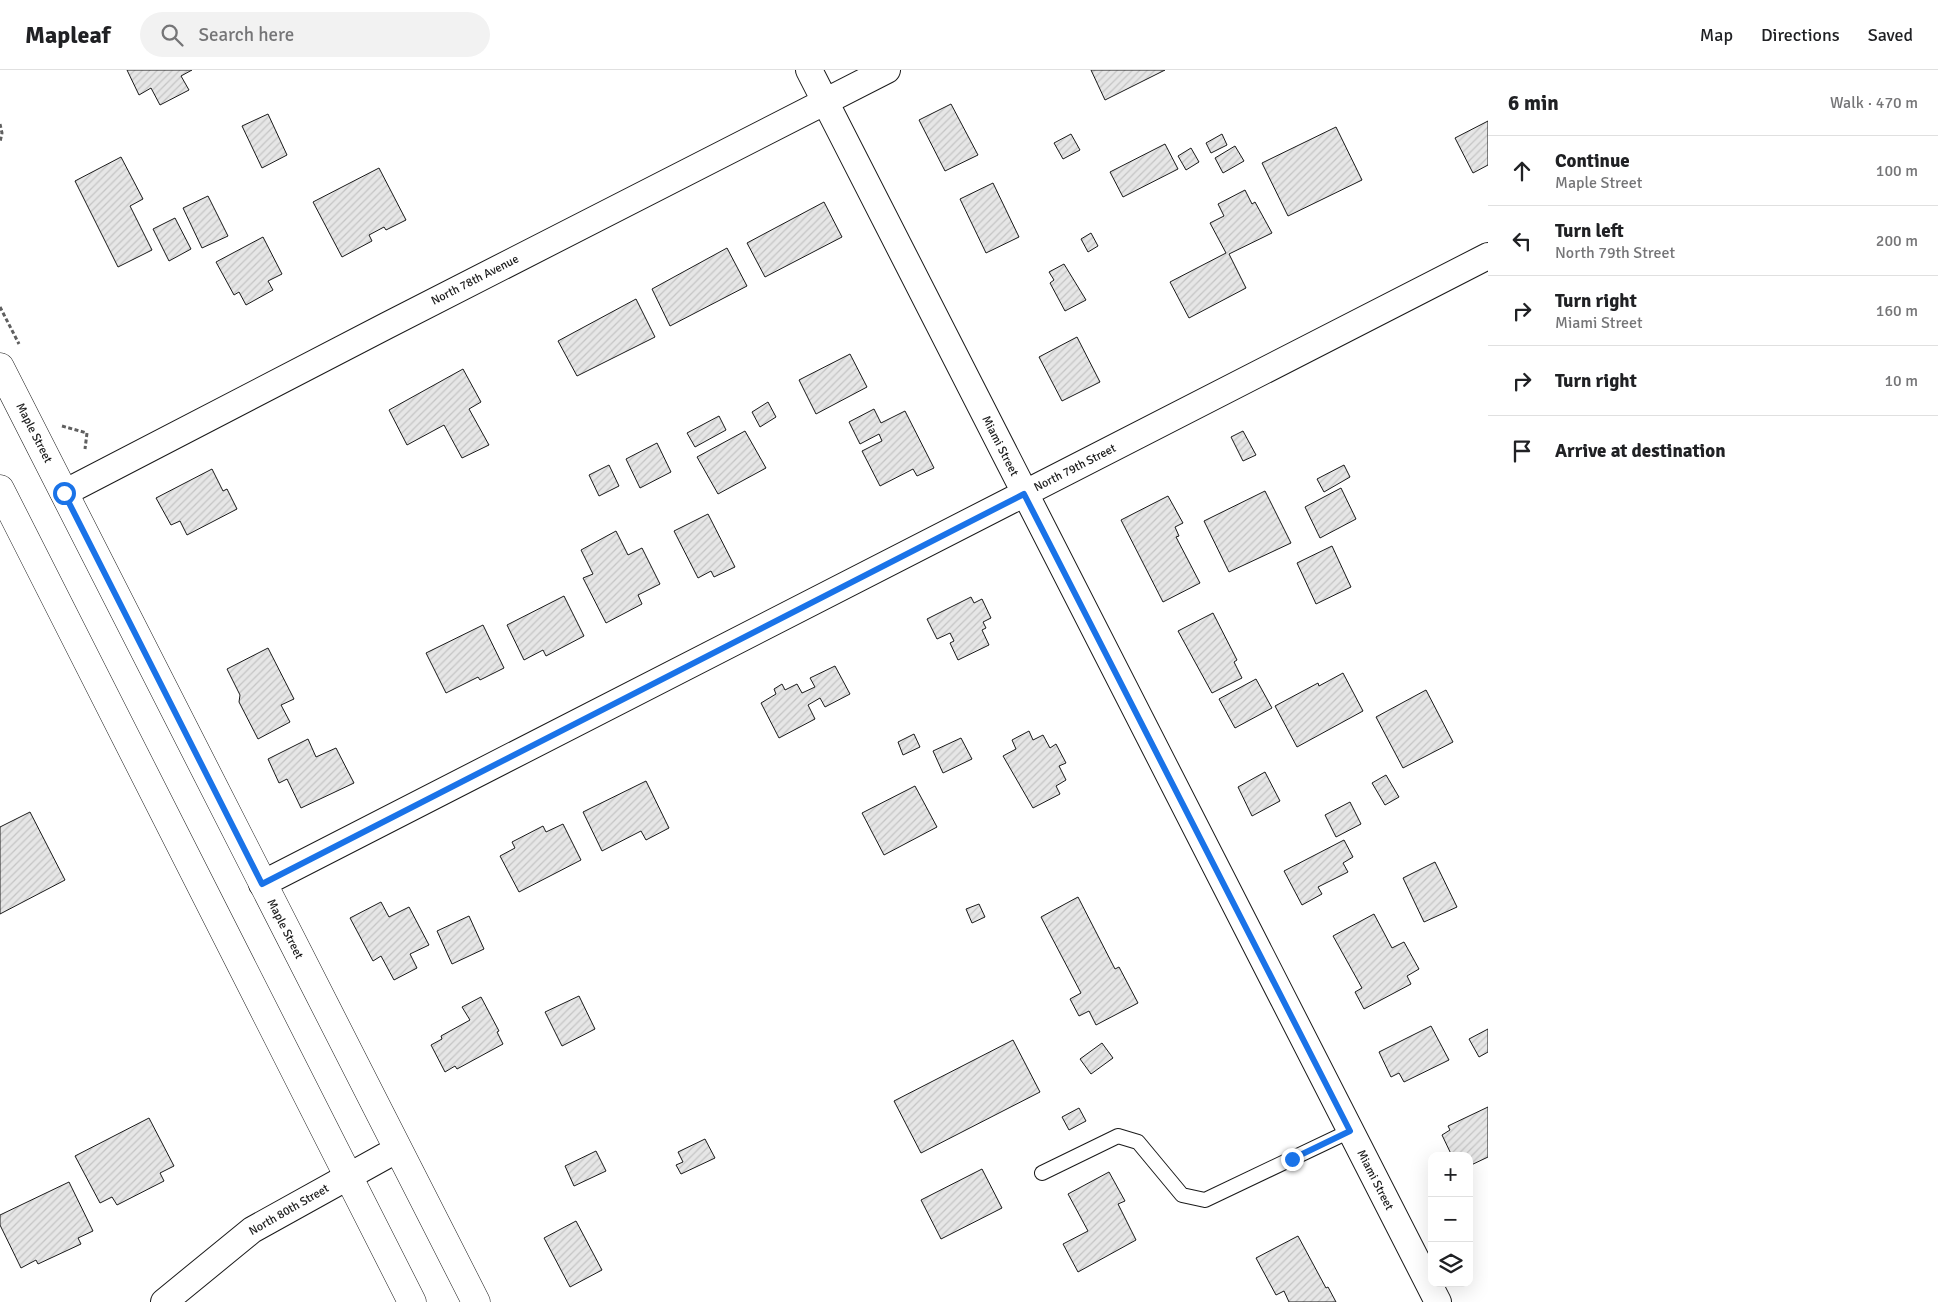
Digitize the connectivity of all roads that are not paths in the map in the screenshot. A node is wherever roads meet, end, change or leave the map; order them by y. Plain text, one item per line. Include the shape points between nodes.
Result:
1 (809, 70) edge
2 (887, 70) edge
3 (825, 102) junction
4 (1488, 256) edge
5 (0, 367) edge
6 (0, 489) edge
7 (64, 493) junction
8 (1024, 494) junction
9 (262, 884) junction
10 (1350, 1131) junction
11 (398, 1150) junction
12 (1042, 1173) dead end
13 (348, 1176) junction
14 (164, 1302) edge
15 (412, 1302) edge
16 (476, 1302) edge
17 (1438, 1302) edge

1 - 3 street, Miami Street
2 - 3 street, North 78th Avenue
3 - 7 street, North 78th Avenue
3 - 8 street, Miami Street
4 - 8 street, North 79th Street
5 - 7 main road, Maple Street
6 - 13 main road
7 - 9 main road, Maple Street
8 - 9 street, North 79th Street
8 - 10 street, Miami Street
9 - 11 main road, Maple Street
10 - 12 lane via 1205,1200 1182,1195 1138,1142 1118,1136
10 - 17 street, Miami Street
11 - 13 street, North 80th Street
11 - 16 main road, Maple Street
13 - 14 street, North 80th Street via 252,1230
13 - 15 main road

